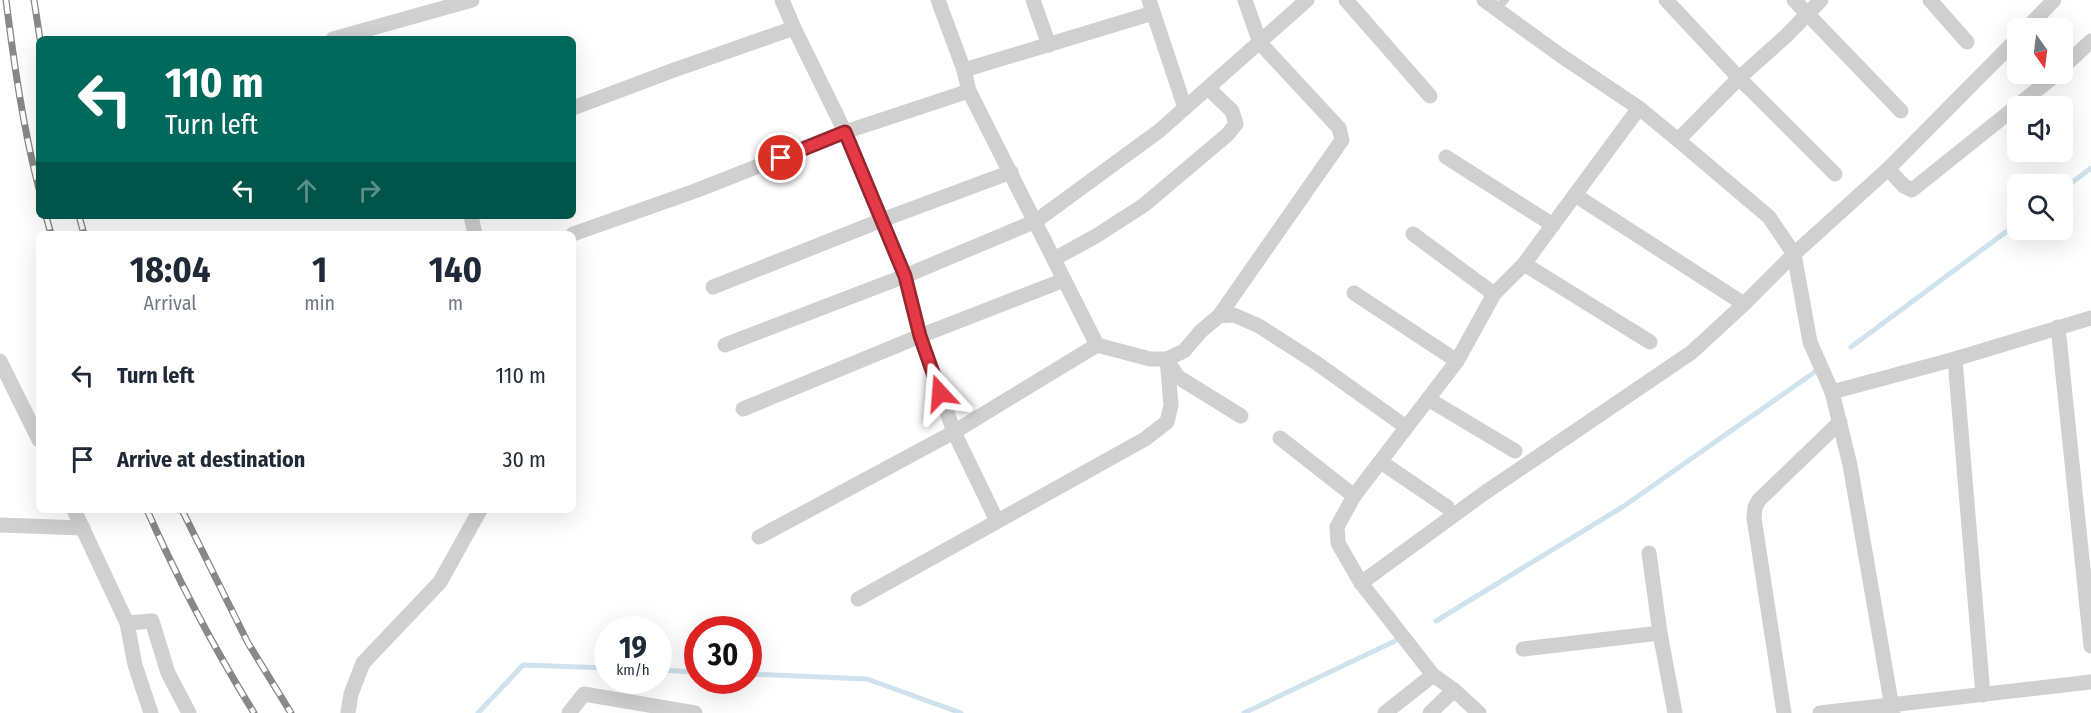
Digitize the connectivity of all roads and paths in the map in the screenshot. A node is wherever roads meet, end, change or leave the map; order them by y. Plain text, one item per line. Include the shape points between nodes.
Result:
1 (472, 0) edge
2 (782, 0) edge
3 (938, 0) edge
4 (1033, 0) edge
5 (1245, 0) edge
6 (1307, 0) edge
7 (1346, 0) edge
8 (1666, 0) edge
9 (1794, 0) edge
10 (1821, 0) edge
11 (1930, 0) edge
12 (2054, 0) edge
13 (1495, 3) edge
14 (1151, 7) edge
15 (1806, 14) junction
16 (2037, 18) edge
17 (794, 28) junction
18 (344, 36) edge
19 (2091, 41) edge
20 (1967, 42) dead end
21 (1260, 43) junction
22 (1049, 45) junction
23 (2007, 52) edge
24 (2073, 58) edge
25 (964, 70) junction
26 (1739, 78) junction
27 (2040, 84) edge
28 (1208, 88) junction
29 (969, 91) junction
30 (1430, 96) dead end
31 (576, 107) edge
32 (1185, 108) junction
33 (1639, 108) junction
34 (1901, 111) dead end
35 (845, 132) junction
36 (1678, 140) junction
37 (1446, 157) dead end
38 (1888, 169) junction
39 (1011, 172) junction
40 (1835, 174) dead end
41 (1575, 195) junction
42 (882, 220) junction
43 (1036, 221) junction
44 (1553, 225) junction
45 (576, 233) edge
46 (1413, 234) dead end
47 (1794, 254) junction
48 (1054, 259) junction
49 (1524, 264) junction
50 (905, 276) junction
51 (1064, 280) junction
52 (713, 287) dead end
53 (1354, 293) dead end
54 (1494, 294) junction
55 (1744, 304) junction
56 (1219, 316) junction
57 (2091, 318) edge
58 (2058, 327) junction
59 (920, 336) junction
60 (1650, 342) dead end
61 (725, 345) dead end
62 (1097, 345) junction
63 (1167, 359) junction
64 (1956, 359) junction
65 (0, 361) edge
66 (1457, 361) junction
67 (1832, 392) junction
68 (1428, 399) junction
69 (743, 409) dead end
70 (1241, 416) dead end
71 (1840, 422) junction
72 (1406, 427) junction
73 (954, 432) junction
74 (36, 434) edge
75 (1280, 438) dead end
76 (1515, 451) dead end
77 (1381, 462) junction
78 (1354, 496) junction
79 (1447, 507) dead end
80 (75, 513) edge
81 (478, 513) edge
82 (997, 521) junction
83 (0, 525) edge
84 (82, 528) junction
85 (759, 537) dead end
86 (1649, 553) dead end
87 (1361, 583) junction
88 (858, 599) dead end
89 (127, 623) junction
90 (1660, 633) junction
91 (2091, 646) edge
92 (1523, 649) dead end
93 (1433, 675) junction
94 (2091, 682) edge
95 (1454, 690) junction
96 (1983, 695) junction
97 (1893, 709) edge
98 (151, 713) edge
99 (189, 713) edge
100 (348, 713) edge
101 (569, 713) edge
102 (695, 713) edge
103 (1385, 713) edge
104 (1430, 713) edge
105 (1479, 713) edge
106 (1675, 713) edge
107 (1784, 713) edge
108 (1820, 713) edge

1 - 18 street
2 - 17 street
3 - 25 street
4 - 22 street
5 - 21 street
6 - 21 street
7 - 30 street
8 - 26 street
9 - 15 street
10 - 15 street
11 - 20 street
12 - 16 street
13 - 33 street via 1560,55
14 - 22 street
14 - 32 street
15 - 26 street
15 - 34 street
17 - 31 street
17 - 35 street
19 - 24 street
21 - 28 street
21 - 56 street via 1339,128 1342,140
22 - 25 street
23 - 38 street
25 - 29 street
26 - 36 street
26 - 40 street
27 - 38 street via 1912,190
28 - 32 street
28 - 48 street via 1232,111 1236,124 1227,135 1144,206
29 - 35 street
29 - 39 street
32 - 43 street
33 - 36 street
33 - 41 street
35 - 42 street
35 - 45 street
36 - 47 street via 1769,217
37 - 44 street
38 - 47 street
39 - 42 street
39 - 43 street
41 - 44 street
41 - 55 street
42 - 50 street
42 - 52 street
43 - 48 street
43 - 50 street
44 - 49 street
46 - 54 street
47 - 55 street
47 - 67 street via 1810,342
48 - 51 street
49 - 54 street
49 - 60 street
50 - 59 street
50 - 61 street
51 - 59 street
51 - 62 street
53 - 66 street
54 - 66 street
55 - 87 street via 1692,352 1483,494
56 - 63 street via 1184,351
56 - 72 street via 1234,315 1258,326
57 - 58 street
58 - 64 street
58 - 91 street
59 - 69 street
59 - 73 street
62 - 63 street via 1150,359
62 - 73 street
63 - 70 street via 1178,377
63 - 82 street via 1172,405 1167,422 1145,439
64 - 67 street
64 - 96 street
65 - 74 street
66 - 68 street
67 - 71 street
68 - 72 street
68 - 76 street
71 - 97 street
71 - 107 street via 1755,507
72 - 77 street
73 - 82 street
73 - 85 street
75 - 78 street
77 - 78 street
77 - 79 street
78 - 87 street via 1337,527 1338,543
80 - 84 street
81 - 100 street via 440,582 363,663
82 - 88 street
83 - 84 street
84 - 89 street
86 - 90 street
87 - 93 street
89 - 98 street via 135,665
89 - 99 street via 152,621 168,673
90 - 92 street
90 - 106 street
93 - 95 street
93 - 103 street
94 - 96 street
95 - 104 street
95 - 105 street
96 - 97 street
97 - 108 street
101 - 102 street via 584,694

